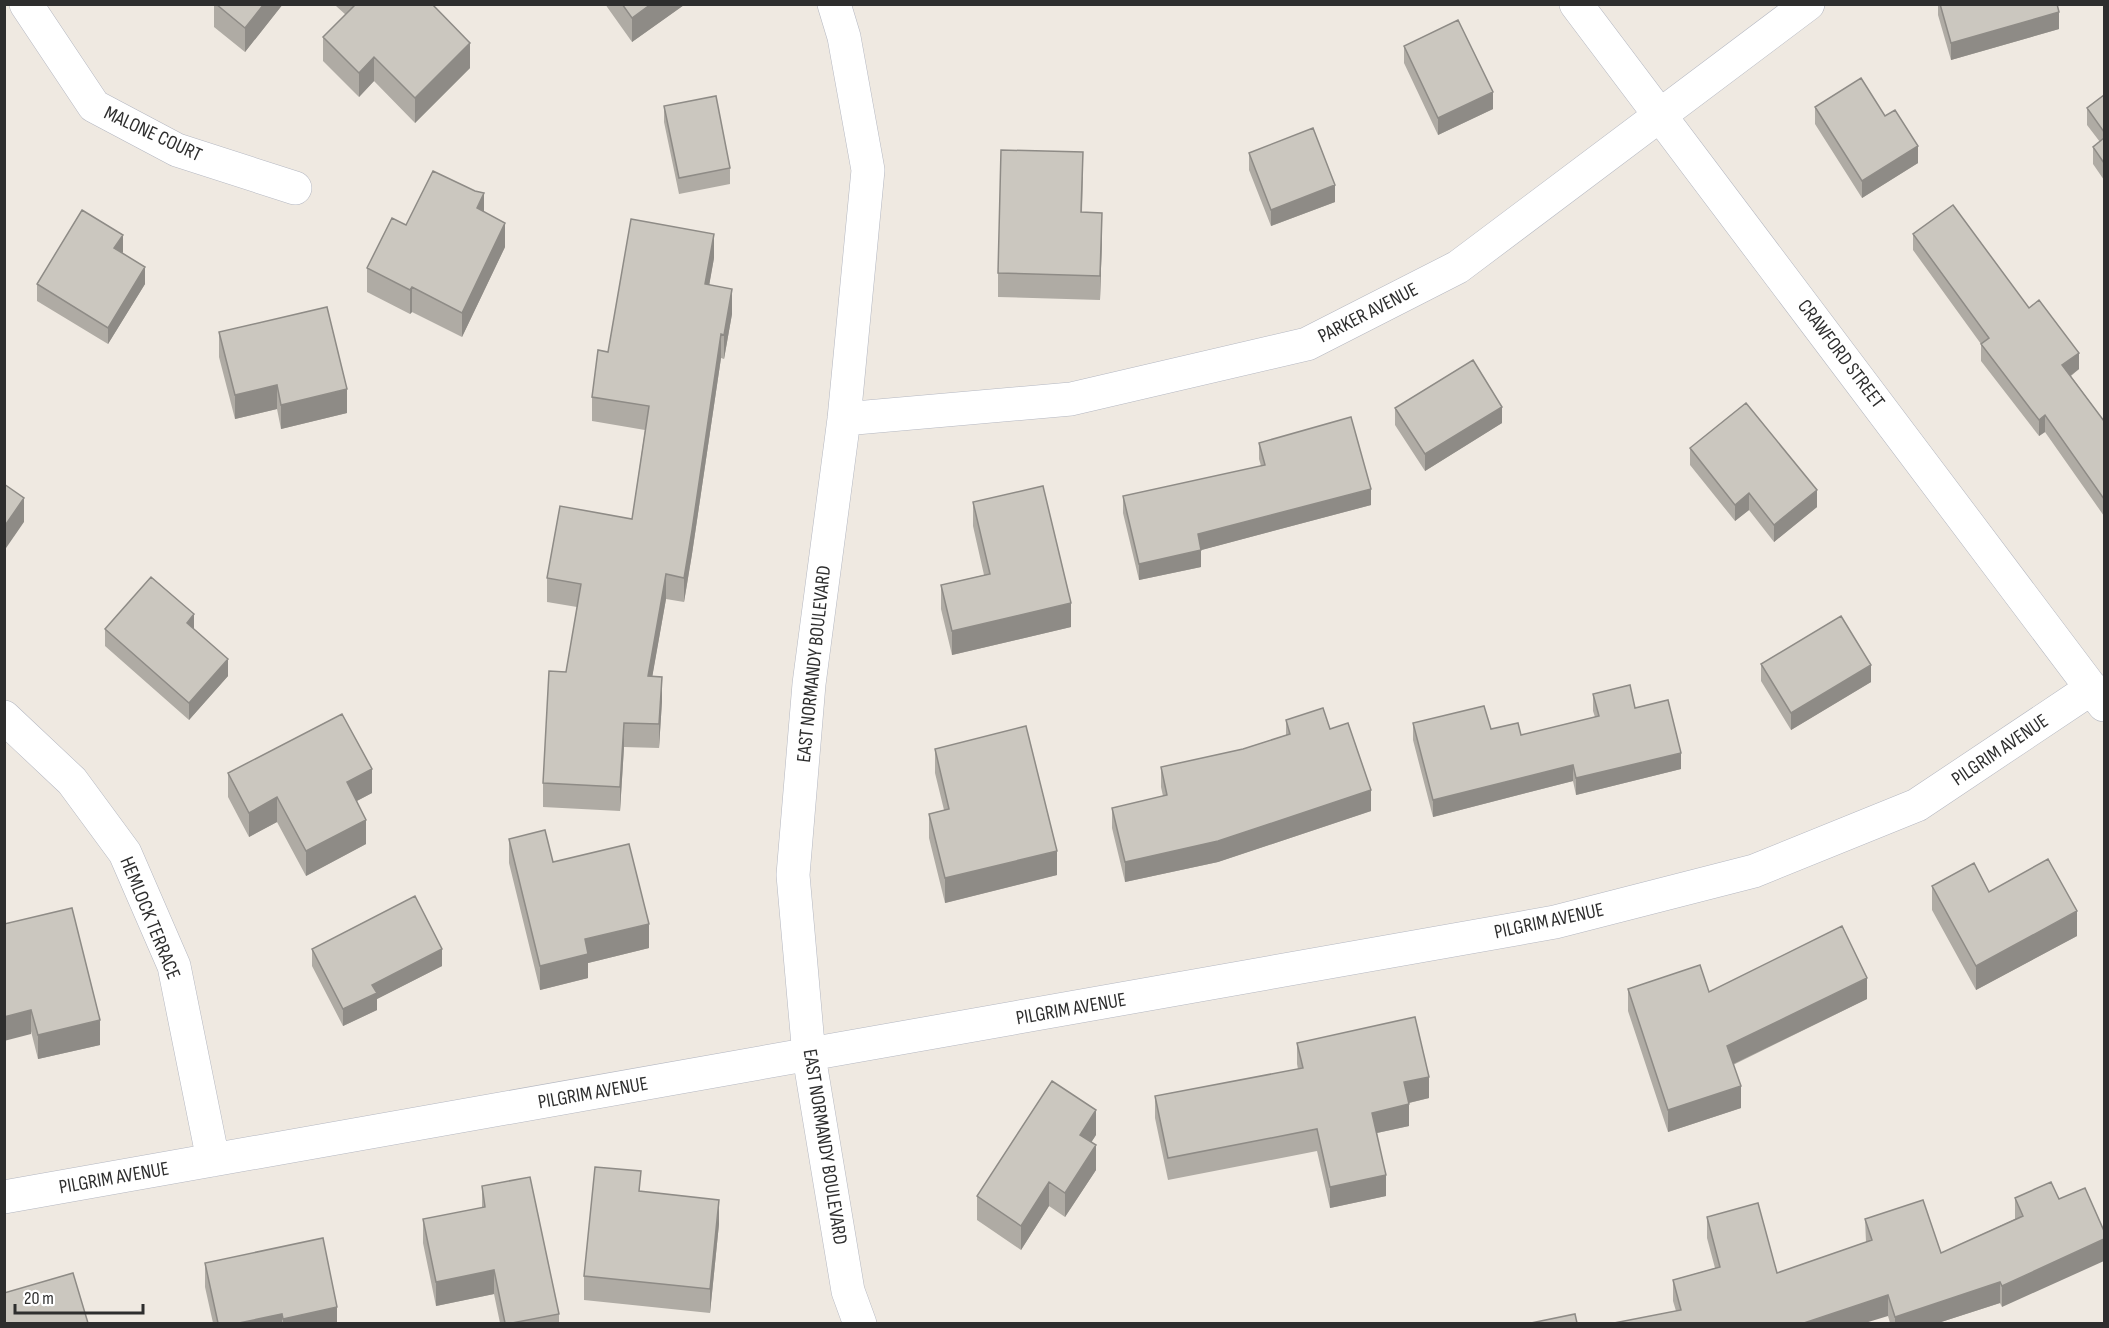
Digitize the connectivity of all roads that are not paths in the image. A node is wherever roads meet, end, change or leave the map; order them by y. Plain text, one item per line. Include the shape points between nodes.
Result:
1 (26, 4) edge
2 (834, 4) edge
3 (1576, 4) edge
4 (1808, 4) edge
5 (1660, 115) junction
6 (295, 188) dead end
7 (844, 419) junction
8 (2098, 697) edge
9 (4, 717) edge
10 (809, 1056) junction
11 (213, 1160) junction
12 (4, 1197) edge
13 (860, 1323) edge

1 - 6 street, MALONE COURT via 94,106 177,150
2 - 7 street, EAST NORMANDY BOULEVARD via 844,37 868,170
3 - 5 street, CRAWFORD STREET
4 - 5 street, PARKER AVENUE
5 - 7 street, PARKER AVENUE via 1458,267 1307,344 1071,399
5 - 8 street, CRAWFORD STREET
7 - 10 street, EAST NORMANDY BOULEVARD via 809,684 793,875
8 - 10 street, PILGRIM AVENUE via 1917,805 1754,871 1555,922
9 - 11 street, HEMLOCK TERRACE via 72,781 125,853 174,966
10 - 11 street, PILGRIM AVENUE
10 - 13 street, EAST NORMANDY BOULEVARD via 848,1291
11 - 12 street, PILGRIM AVENUE

